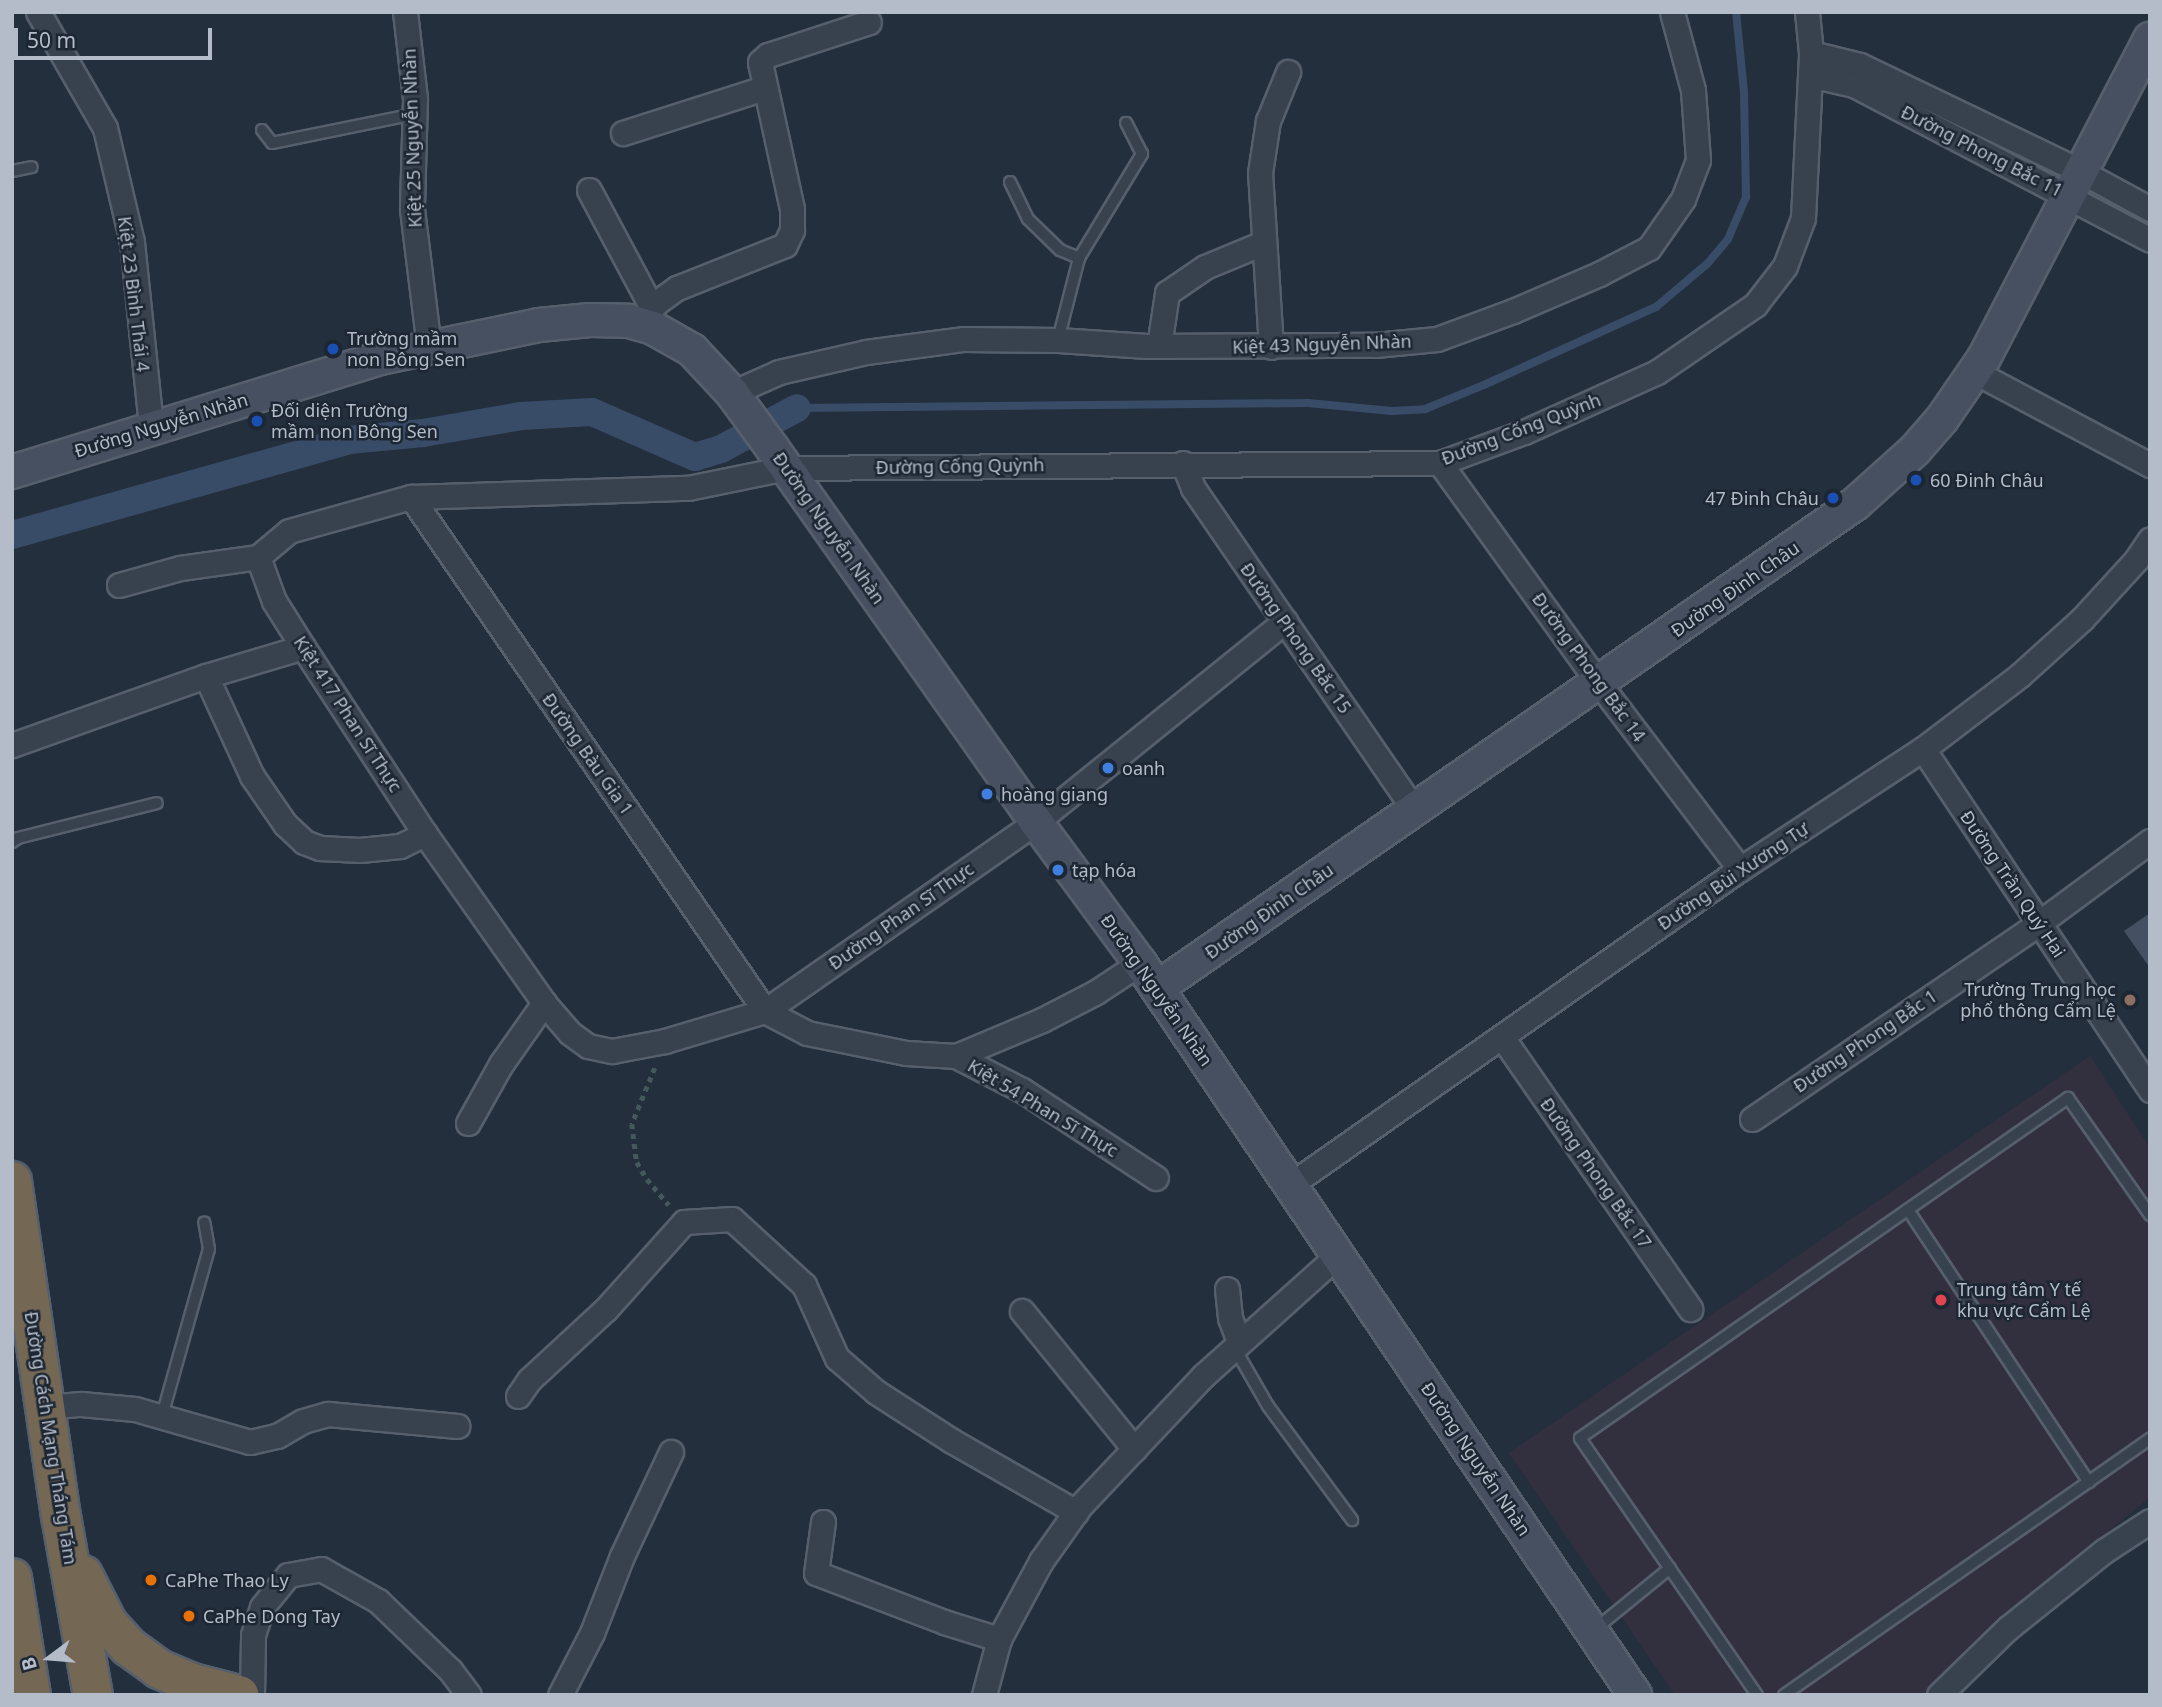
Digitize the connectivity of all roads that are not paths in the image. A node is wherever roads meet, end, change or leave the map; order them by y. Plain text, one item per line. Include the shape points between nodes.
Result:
1 (38, 12) edge
2 (405, 12) edge
3 (1672, 12) edge
4 (1807, 12) edge
5 (869, 22) dead end
6 (2150, 39) edge
7 (1810, 64) junction
8 (1288, 72) dead end
9 (764, 88) junction
10 (414, 114) junction
11 (1126, 123) dead end
12 (262, 130) dead end
13 (623, 133) dead end
14 (32, 167) dead end
15 (12, 171) edge
16 (1010, 182) dead end
17 (2074, 183) junction
18 (589, 190) dead end
19 (2150, 209) edge
20 (2150, 240) edge
21 (1264, 243) junction
22 (1079, 258) junction
23 (645, 316) junction
24 (1058, 340) junction
25 (1159, 346) junction
26 (1271, 347) junction
27 (429, 348) junction
28 (1975, 372) junction
29 (736, 399) junction
30 (151, 427) junction
31 (780, 459) junction
32 (1182, 463) junction
33 (1440, 463) junction
34 (2150, 466) edge
35 (12, 472) edge
36 (411, 497) junction
37 (2150, 539) edge
38 (258, 557) junction
39 (119, 585) dead end
40 (1285, 621) junction
41 (303, 647) junction
42 (205, 676) junction
43 (1598, 682) junction
44 (12, 745) edge
45 (1923, 749) junction
46 (157, 803) dead end
47 (1415, 811) junction
48 (1036, 822) junction
49 (425, 834) junction
50 (2150, 841) edge
51 (12, 842) edge
52 (1740, 869) junction
53 (2039, 923) junction
54 (1148, 976) junction
55 (544, 1003) junction
56 (765, 1011) junction
57 (1502, 1037) junction
58 (956, 1056) junction
59 (2150, 1090) edge
60 (1752, 1119) dead end
61 (468, 1123) dead end
62 (1156, 1178) dead end
63 (12, 1181) edge
64 (1290, 1185) junction
65 (1908, 1210) junction
66 (2150, 1215) edge
67 (204, 1222) dead end
68 (1338, 1255) junction
69 (1227, 1289) dead end
70 (1690, 1310) dead end
71 (1022, 1311) dead end
72 (1236, 1344) junction
73 (518, 1396) dead end
74 (45, 1407) junction
75 (162, 1416) junction
76 (457, 1426) dead end
77 (2150, 1439) edge
78 (1134, 1449) junction
79 (671, 1452) dead end
80 (2089, 1482) junction
81 (1078, 1509) junction
82 (61, 1516) junction
83 (1352, 1520) dead end
84 (2150, 1521) edge
85 (823, 1522) dead end
86 (1670, 1568) junction
87 (12, 1578) edge
88 (19, 1632) junction
89 (1591, 1632) junction
90 (999, 1639) junction
91 (16, 1695) edge
92 (32, 1695) edge
93 (93, 1695) edge
94 (239, 1695) edge
95 (252, 1695) edge
96 (470, 1695) edge
97 (559, 1695) edge
98 (984, 1695) edge
99 (1636, 1695) edge
100 (1758, 1695) edge
101 (1784, 1695) edge
102 (1940, 1695) edge

1 - 30 street, Kiệt 23 Bình Thái 4 via 105,128 132,242
2 - 10 street, Kiệt 25 Nguyễn Nhàn
3 - 26 street, Kiệt 43 Nguyễn Nhàn via 1693,90 1698,160 1683,199 1649,248 1526,306 1437,339
4 - 7 street, Đường Cống Quỳnh
5 - 9 street via 768,55 760,62
6 - 17 street, Đường Đinh Châu
7 - 17 street, Đường Phong Bắc 11
7 - 33 street, Đường Cống Quỳnh via 1803,218 1785,266 1755,305 1657,372 1547,422
8 - 21 street via 1268,121 1260,173
9 - 13 street
9 - 23 street via 792,209 792,230 785,244 677,288
10 - 12 lane via 272,144
10 - 27 street, Kiệt 25 Nguyễn Nhàn via 412,209
11 - 22 lane via 1142,154
14 - 15 lane
16 - 22 lane via 1028,219 1060,250
17 - 19 street, Đường Phong Bắc 11
17 - 20 street, Đường Phong Bắc 11
17 - 28 street, Đường Đinh Châu
18 - 23 street
21 - 25 street via 1205,267 1167,293
21 - 26 street
22 - 24 lane
23 - 27 street, Đường Nguyễn Nhàn via 539,325
23 - 29 street, Đường Nguyễn Nhàn via 692,350
24 - 25 street, Kiệt 43 Nguyễn Nhàn
24 - 29 street, Kiệt 43 Nguyễn Nhàn via 964,339 866,352 779,372
25 - 26 street, Kiệt 43 Nguyễn Nhàn
27 - 30 street, Đường Nguyễn Nhàn via 380,358
28 - 34 street
28 - 43 street, Đường Đinh Châu via 1915,450 1855,504
29 - 31 street, Đường Nguyễn Nhàn
30 - 35 street, Đường Nguyễn Nhàn
31 - 32 street, Đường Cống Quỳnh
31 - 36 street, Đường Cống Quỳnh via 688,488
31 - 48 street, Đường Nguyễn Nhàn
32 - 33 street, Đường Cống Quỳnh
32 - 40 street, Đường Phong Bắc 15 via 1193,488
33 - 43 street, Đường Phong Bắc 14
36 - 38 street via 289,531
36 - 56 street, Đường Bàu Gia 1
37 - 45 street, Đường Bùi Xương Tự via 2082,619 2020,676
38 - 39 street via 180,568
38 - 41 street, Kiệt 417 Phan Sĩ Thực via 274,601
40 - 47 street, Đường Phong Bắc 15
40 - 48 street, Đường Phan Sĩ Thực
41 - 42 street
41 - 49 street, Kiệt 417 Phan Sĩ Thực
42 - 44 street
42 - 49 street via 252,776 285,824 304,842 320,848 360,850 400,846
43 - 47 street, Đường Đinh Châu
43 - 52 street, Đường Phong Bắc 14
45 - 52 street, Đường Bùi Xương Tự
45 - 53 street, Đường Trần Quý Hai
46 - 51 lane
47 - 54 street, Đường Đinh Châu
48 - 54 street, Đường Nguyễn Nhàn
48 - 56 street, Đường Phan Sĩ Thực
49 - 55 street, Kiệt 417 Phan Sĩ Thực
50 - 53 street, Đường Phong Bắc 1
52 - 57 street, Đường Bùi Xương Tự
53 - 59 street, Đường Trần Quý Hai
53 - 60 street, Đường Phong Bắc 1
54 - 58 street via 1096,992
54 - 64 street, Đường Nguyễn Nhàn
55 - 56 street, Kiệt 417 Phan Sĩ Thực via 588,1046 612,1051 665,1041
55 - 61 street via 501,1064
56 - 58 street, Kiệt 54 Phan Sĩ Thực via 807,1033 906,1053
57 - 64 street, Đường Bùi Xương Tự
57 - 70 street, Đường Phong Bắc 17
58 - 62 street, Kiệt 54 Phan Sĩ Thực via 1022,1090
63 - 74 highway, Đường Cách Mạng Tháng Tám
64 - 68 street, Đường Nguyễn Nhàn
65 - 66 lane via 2068,1098
65 - 80 lane
65 - 86 lane via 1580,1438
67 - 75 lane via 209,1249
68 - 72 street
68 - 89 street, Đường Nguyễn Nhàn
69 - 72 street
71 - 78 street
72 - 78 street
72 - 83 lane via 1268,1406
73 - 81 street via 529,1380 606,1309 684,1222 732,1219 804,1285 837,1358 876,1392 952,1441
74 - 75 street via 110,1406
74 - 82 highway, Đường Cách Mạng Tháng Tám
75 - 76 street via 250,1442 328,1414
77 - 80 lane
78 - 81 street
79 - 97 street via 592,1633
80 - 101 lane
81 - 90 street via 1041,1561
82 - 93 highway, Đường Cách Mạng Tháng Tám
82 - 94 highway via 90,1594 129,1647 159,1669
84 - 102 street via 2104,1551 2008,1628
85 - 90 street via 816,1573
86 - 89 lane
86 - 100 lane
87 - 88 highway
88 - 91 highway
88 - 92 highway
89 - 99 street, Đường Nguyễn Nhàn
90 - 98 street
95 - 96 street via 253,1635 261,1607 288,1575 321,1569 378,1601

